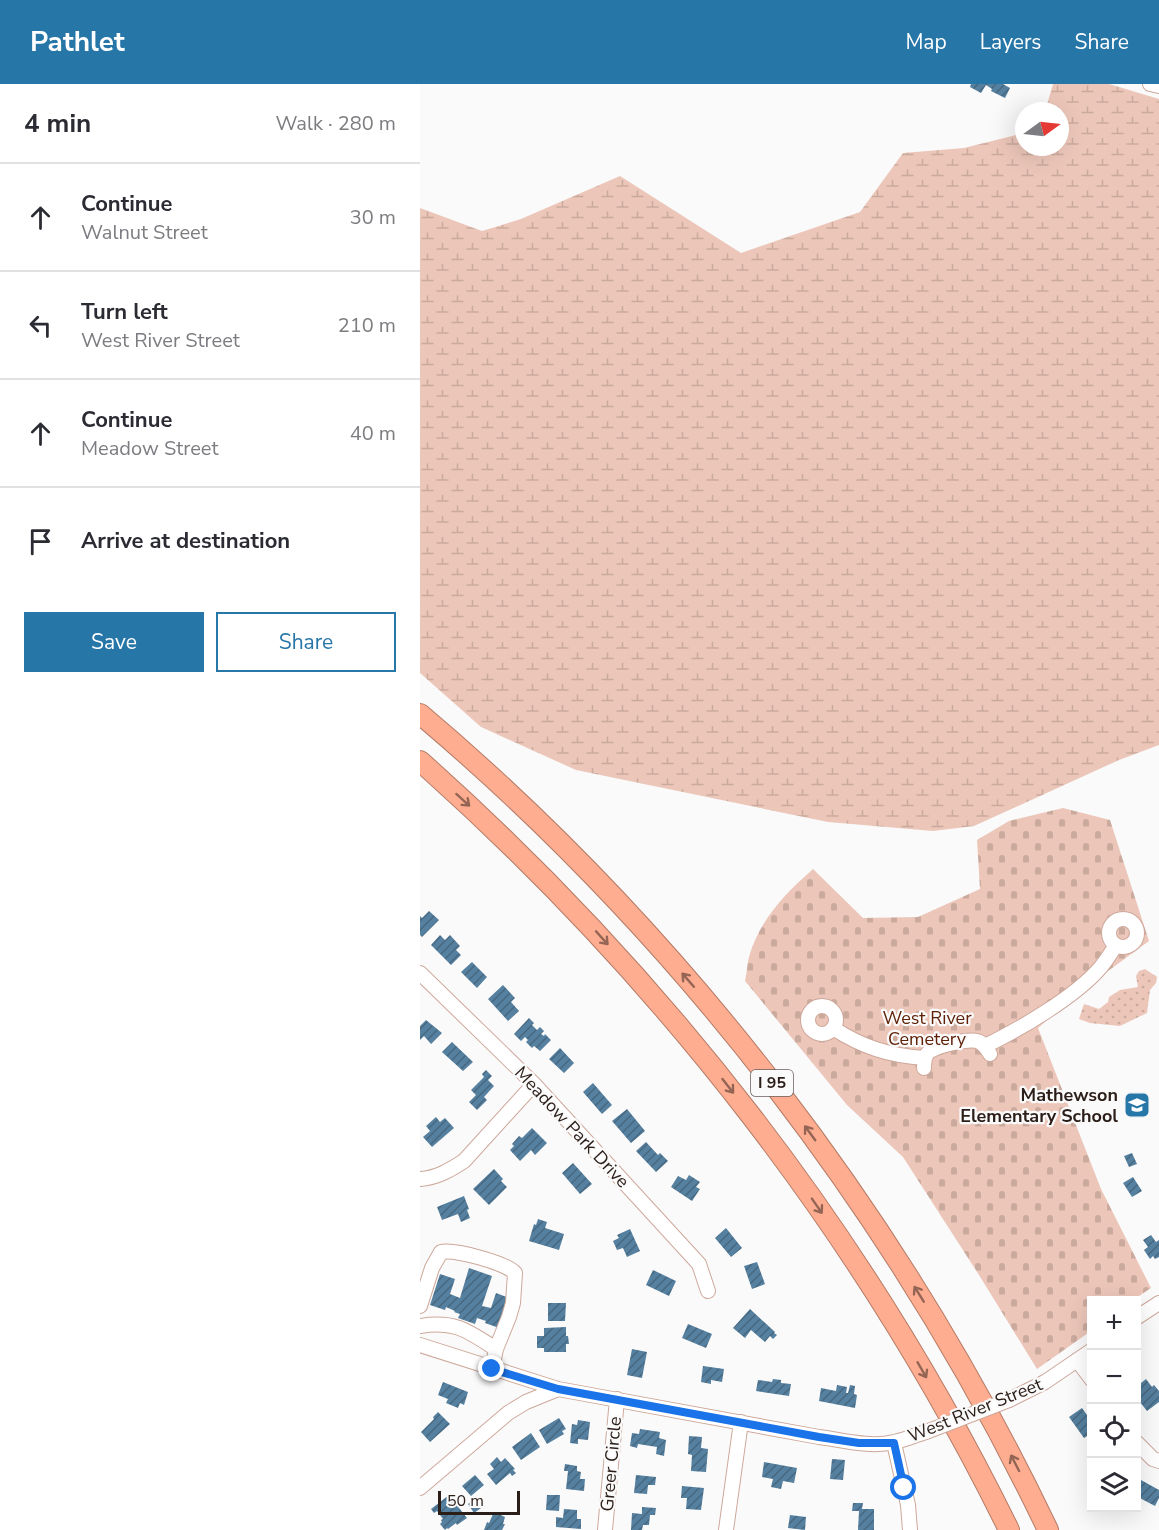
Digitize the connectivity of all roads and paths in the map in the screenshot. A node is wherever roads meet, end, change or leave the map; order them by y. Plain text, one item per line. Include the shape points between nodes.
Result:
1 (1150, 84) edge
2 (1159, 87) edge
3 (420, 714) edge
4 (420, 761) edge
5 (1116, 945) dead end
6 (420, 974) edge
7 (833, 1028) dead end
8 (534, 1084) junction
9 (420, 1179) edge
10 (708, 1291) dead end
11 (1159, 1303) edge
12 (420, 1306) edge
13 (1141, 1315) edge
14 (420, 1326) edge
15 (420, 1345) edge
16 (496, 1349) junction
17 (1087, 1353) edge
18 (1077, 1360) junction
19 (492, 1369) junction
20 (1087, 1373) edge
21 (558, 1389) junction
22 (617, 1399) junction
23 (741, 1422) junction
24 (894, 1443) junction
25 (1141, 1446) edge
26 (1159, 1461) edge
27 (420, 1488) edge
28 (605, 1530) edge
29 (726, 1530) edge
30 (909, 1530) edge
31 (1009, 1530) edge
32 (1048, 1530) edge

1 - 2 street
32 -> 3 highway, I 95 via 982,1400 921,1296 784,1099 709,1005 629,915 516,801
4 -> 31 highway, I 95 via 586,921 669,1013 771,1141 887,1310
5 - 7 street via 1100,968 1070,994 988,1050 969,1041 934,1048 928,1052 925,1063 878,1051
6 - 8 street, Meadow Park Drive
8 - 9 street via 464,1161 451,1170
8 - 10 street, Meadow Park Drive via 699,1264
11 - 13 street
12 - 16 street via 441,1252 513,1270 513,1303
14 - 16 street via 453,1326
15 - 19 street, West River Street
16 - 19 street
17 - 18 street, West River Street
18 - 20 street
18 - 24 street, West River Street, bridge via 1009,1400
19 - 21 street, West River Street
21 - 22 street, West River Street
21 - 27 street via 508,1413
22 - 23 street, West River Street
22 - 28 street, Greer Circle
23 - 24 street, West River Street via 859,1443
23 - 29 street
24 - 30 street via 908,1504
25 - 26 street

